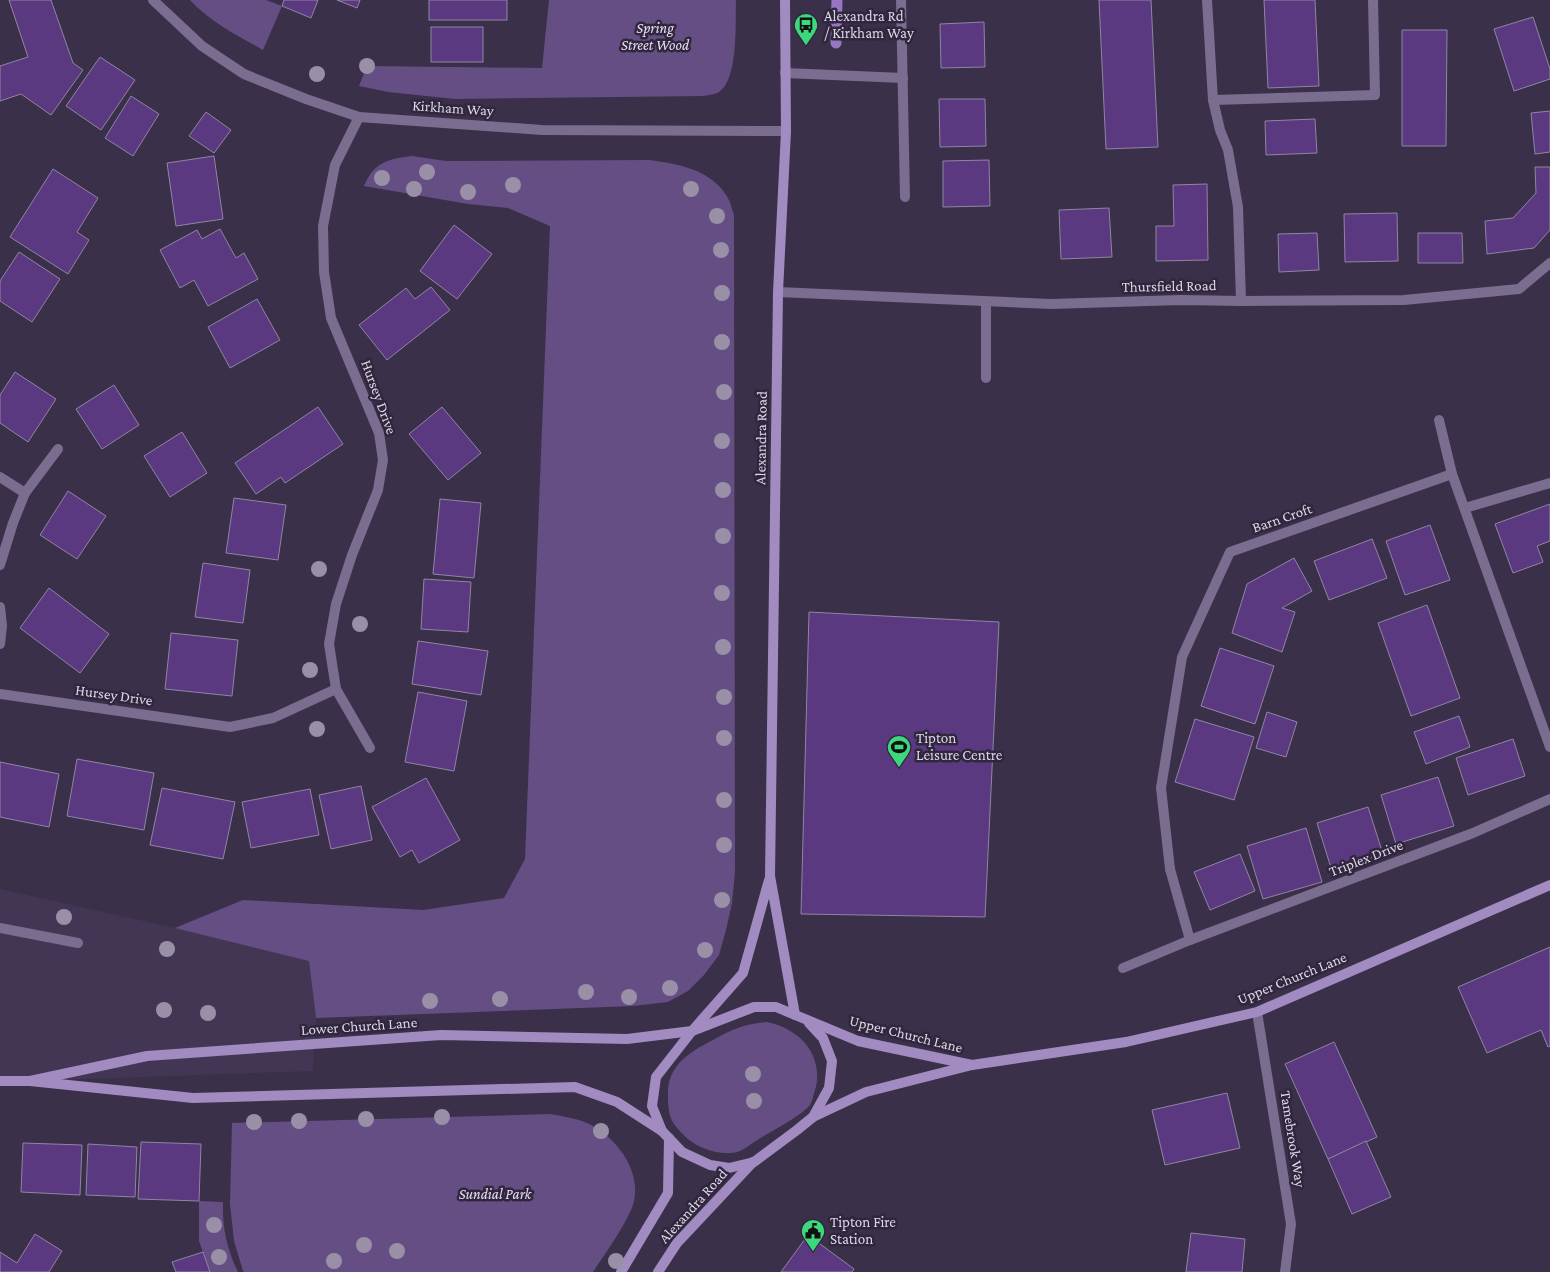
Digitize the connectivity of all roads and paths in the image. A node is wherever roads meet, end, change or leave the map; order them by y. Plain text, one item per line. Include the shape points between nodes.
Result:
1 (153, 0) edge
2 (785, 0) edge
3 (901, 0) edge
4 (1207, 0) edge
5 (1373, 0) edge
6 (785, 73) junction
7 (902, 78) junction
8 (1213, 100) junction
9 (359, 117) junction
10 (786, 131) junction
11 (904, 197) dead end
12 (1550, 263) edge
13 (778, 292) junction
14 (1241, 301) junction
15 (986, 302) junction
16 (986, 378) dead end
17 (1439, 420) dead end
18 (58, 449) dead end
19 (1452, 474) junction
20 (0, 477) edge
21 (1550, 483) edge
22 (25, 493) junction
23 (1464, 508) junction
24 (0, 565) edge
25 (0, 607) edge
26 (0, 644) edge
27 (336, 689) junction
28 (0, 694) edge
29 (1550, 747) edge
30 (370, 748) dead end
31 (1550, 799) edge
32 (770, 876) junction
33 (1550, 885) edge
34 (0, 928) edge
35 (1190, 940) junction
36 (78, 942) dead end
37 (1123, 968) dead end
38 (1256, 1012) junction
39 (795, 1015) junction
40 (805, 1019) junction
41 (692, 1031) junction
42 (972, 1065) junction
43 (0, 1081) edge
44 (30, 1082) junction
45 (813, 1117) junction
46 (666, 1134) junction
47 (754, 1162) junction
48 (621, 1272) edge
49 (658, 1272) edge
50 (1285, 1272) edge

1 - 9 street, Kirkham Way via 202,46 244,74
2 - 6 main road, Alexandra Road
3 - 7 street
4 - 8 street
5 - 8 street via 1375,94
6 - 7 street
6 - 10 main road, Alexandra Road
7 - 11 street
8 - 14 street via 1228,150 1238,207
9 - 10 street, Kirkham Way via 542,130
9 - 27 street, Hursey Drive via 335,166 323,226 324,272 331,318 379,433 382,460 378,490 336,604 329,644
10 - 13 main road, Alexandra Road
12 - 14 street, Thursfield Road via 1519,289 1404,300
13 - 15 street, Thursfield Road
13 - 32 main road, Alexandra Road
14 - 15 street, Thursfield Road
15 - 16 street
17 - 19 street
18 - 22 street
19 - 23 street
19 - 35 street, Barn Croft via 1230,552 1182,656 1161,788 1170,869
20 - 22 street
21 - 23 street
22 - 24 street
23 - 29 street
25 - 26 street
27 - 28 street, Hursey Drive via 273,718 230,727
27 - 30 street, Hursey Drive
31 - 35 street, Triplex Drive via 1473,833
32 - 39 main road, Alexandra Road
32 - 41 main road, Alexandra Road via 743,973
33 - 38 main road, Upper Church Lane
34 - 36 street
35 - 37 street, Triplex Drive
38 - 42 main road, Upper Church Lane via 1126,1042
38 - 50 street, Tamebrook Way via 1291,1224
39 - 40 main road
39 - 41 main road via 776,1007 754,1006
40 - 42 main road, Upper Church Lane via 858,1041
40 - 45 main road via 823,1038 832,1062 828,1088
41 - 44 main road, Lower Church Lane via 627,1039 441,1035 147,1056
41 - 46 main road via 656,1077 652,1106
42 - 45 main road, Upper Church Lane via 866,1092
43 - 44 main road, Lower Church Lane
44 - 46 main road, Lower Church Lane via 193,1098 575,1087 617,1102
45 - 47 main road
46 - 47 main road via 682,1152 710,1165 729,1168
46 - 48 main road, Alexandra Road via 668,1193
47 - 49 main road, Alexandra Road via 677,1243

